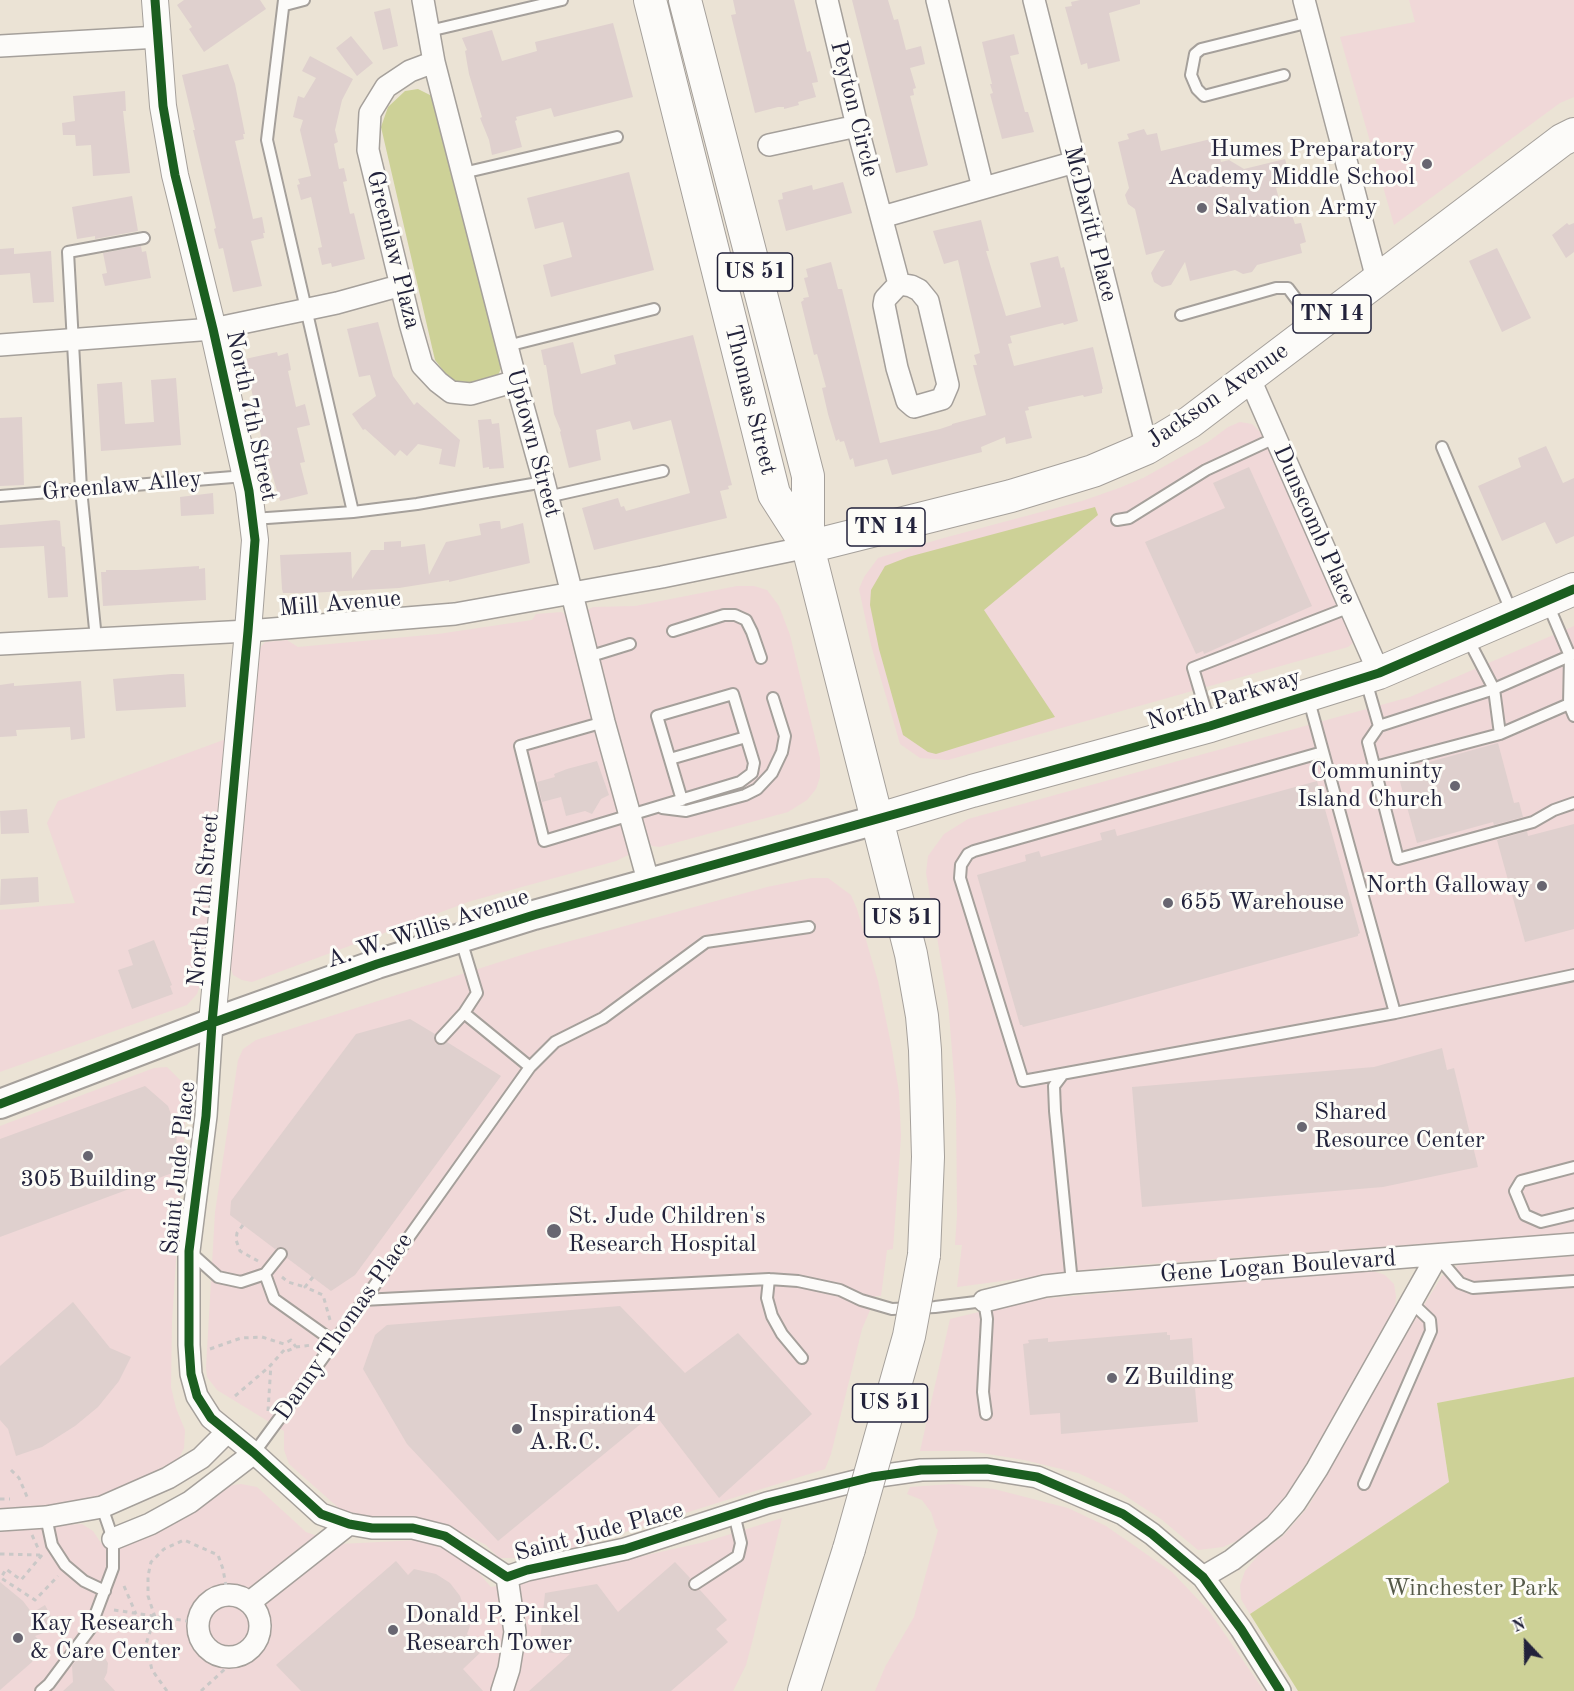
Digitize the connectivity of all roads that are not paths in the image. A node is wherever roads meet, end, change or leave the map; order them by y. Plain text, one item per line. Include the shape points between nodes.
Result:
1 (155, 0) edge
2 (304, 0) edge
3 (423, 0) edge
4 (562, 0) edge
5 (650, 0) edge
6 (685, 0) edge
7 (827, 0) edge
8 (937, 0) edge
9 (1034, 0) edge
10 (1304, 0) edge
11 (284, 3) edge
12 (1310, 22) junction
13 (429, 32) junction
14 (159, 37) junction
15 (0, 46) edge
16 (434, 62) junction
17 (1284, 75) dead end
18 (857, 126) junction
19 (1574, 134) edge
20 (617, 137) dead end
21 (769, 145) dead end
22 (1075, 162) junction
23 (463, 173) junction
24 (983, 188) junction
25 (882, 217) junction
26 (144, 238) dead end
27 (1377, 279) junction
28 (899, 284) junction
29 (402, 285) junction
30 (308, 309) junction
31 (654, 309) dead end
32 (1182, 315) dead end
33 (1316, 326) junction
34 (213, 329) junction
35 (74, 340) junction
36 (0, 345) edge
37 (507, 346) junction
38 (1249, 377) junction
39 (516, 381) junction
40 (1275, 438) junction
41 (1442, 447) dead end
42 (1147, 448) junction
43 (663, 471) dead end
44 (245, 476) junction
45 (81, 489) junction
46 (546, 490) junction
47 (0, 496) edge
48 (353, 512) junction
49 (252, 519) junction
50 (1117, 519) dead end
51 (808, 547) junction
52 (572, 593) junction
53 (1560, 596) edge
54 (1350, 607) junction
55 (1513, 616) junction
56 (248, 631) junction
57 (673, 632) dead end
58 (1467, 636) junction
59 (96, 639) junction
60 (0, 644) edge
61 (630, 644) dead end
62 (1572, 655) edge
63 (588, 657) junction
64 (760, 658) dead end
65 (1372, 675) junction
66 (1494, 689) junction
67 (1307, 695) junction
68 (773, 699) dead end
69 (1569, 704) junction
70 (1574, 716) edge
71 (604, 722) junction
72 (1210, 726) junction
73 (1379, 726) junction
74 (1500, 734) junction
75 (746, 737) junction
76 (1323, 752) junction
77 (670, 759) junction
78 (1375, 767) junction
79 (682, 800) junction
80 (1574, 803) edge
81 (656, 807) junction
82 (631, 815) junction
83 (876, 820) junction
84 (650, 884) junction
85 (809, 927) dead end
86 (460, 939) junction
87 (1574, 975) edge
88 (1395, 1012) junction
89 (464, 1013) junction
90 (212, 1023) junction
91 (441, 1038) dead end
92 (530, 1067) junction
93 (1063, 1074) junction
94 (0, 1104) edge
95 (1574, 1167) edge
96 (1574, 1214) edge
97 (1574, 1245) edge
98 (189, 1251) junction
99 (281, 1254) dead end
100 (1437, 1256) junction
101 (264, 1269) junction
102 (769, 1279) junction
103 (1574, 1281) edge
104 (1072, 1283) junction
105 (363, 1300) junction
106 (984, 1301) junction
107 (1411, 1302) junction
108 (333, 1341) junction
109 (802, 1358) dead end
110 (986, 1414) dead end
111 (227, 1432) junction
112 (254, 1453) junction
113 (1364, 1484) dead end
114 (102, 1507) junction
115 (734, 1514) junction
116 (38, 1518) junction
117 (0, 1520) edge
118 (349, 1524) junction
119 (113, 1539) junction
120 (507, 1577) junction
121 (1203, 1577) junction
122 (695, 1584) dead end
123 (105, 1591) junction
124 (250, 1602) dead end
125 (41, 1691) edge
126 (502, 1691) edge
127 (804, 1691) edge
128 (1280, 1691) edge

1 - 14 street, North 7th Street
2 - 11 lane
3 - 13 street, Uptown Street
4 - 13 lane
5 - 51 main road, Thomas Street / US 51 via 774,494
6 - 51 main road, Thomas Street / US 51 via 808,476
7 - 18 street, Peyton Circle
8 - 24 street
9 - 22 street, McDavitt Place
10 - 12 street
11 - 30 lane via 267,140
12 - 17 lane via 1201,50 1195,54 1191,75 1204,96
12 - 27 street
13 - 16 street, Uptown Street
14 - 15 street
14 - 34 street, North 7th Street via 163,106 175,175
16 - 23 street, Uptown Street
16 - 29 street, Greenlaw Plaza via 410,71 386,87 370,113 368,150
18 - 21 street
18 - 25 street, Peyton Circle
19 - 27 main road, Jackson Avenue / TN 14
20 - 23 lane
22 - 24 street
22 - 42 street, McDavitt Place
23 - 37 street, Uptown Street
24 - 25 street
25 - 28 street, Peyton Circle
26 - 35 lane via 68,252
27 - 33 main road, Jackson Avenue / TN 14
28 - 28 street via 884,305 906,401 914,407 942,399 948,385 928,301 919,290
29 - 30 street
29 - 39 street, Greenlaw Plaza via 422,364 438,382 451,392 471,394
30 - 34 street
30 - 48 lane
31 - 37 lane
32 - 33 lane via 1288,288
33 - 38 main road, Jackson Avenue / TN 14
34 - 35 street
34 - 44 street, North 7th Street
35 - 36 street
35 - 45 lane
37 - 39 street, Uptown Street
38 - 40 street, Dunscomb Place
38 - 42 main road, Jackson Avenue / TN 14 via 1190,422
39 - 46 street, Uptown Street
40 - 50 lane via 1206,471 1129,518
40 - 54 street, Dunscomb Place
41 - 55 lane
42 - 51 main road, Jackson Avenue / TN 14 via 1093,471 1011,496
43 - 46 lane
44 - 45 lane, Greenlaw Alley
44 - 49 street, North 7th Street
45 - 47 lane, Greenlaw Alley
45 - 59 lane
46 - 48 lane via 481,494
46 - 52 street, Uptown Street
48 - 49 lane
49 - 56 street, North 7th Street via 255,540
51 - 52 street, Mill Avenue
51 - 83 main road, Thomas Street / US 51
52 - 56 street, Mill Avenue via 455,614
52 - 63 street, Uptown Street
53 - 55 main road, North Parkway
53 - 62 lane
54 - 65 street, Dunscomb Place
54 - 72 lane via 1193,668
55 - 58 main road, North Parkway
56 - 59 street, Mill Avenue
56 - 90 street, North 7th Street
57 - 64 lane via 735,615 746,620
58 - 65 main road, North Parkway
58 - 66 lane
59 - 60 street, Mill Avenue
61 - 63 lane
62 - 66 lane
62 - 69 lane
63 - 71 street, Uptown Street
65 - 67 main road, North Parkway
65 - 73 lane
66 - 73 lane
66 - 74 lane
67 - 72 main road, North Parkway
67 - 76 lane
68 - 81 lane via 785,736 772,773 757,789 686,811
69 - 70 lane
69 - 74 lane
71 - 82 street, Uptown Street
71 - 82 lane via 520,746 544,841
72 - 83 main road, North Parkway
73 - 78 lane via 1368,742
74 - 78 lane
75 - 77 lane
75 - 77 lane via 733,694 657,716
75 - 79 lane via 754,763 752,773 740,782
76 - 88 lane
76 - 93 lane via 974,851 964,859 960,878 1023,1081
77 - 79 lane
78 - 80 lane via 1398,859 1533,822
79 - 81 lane
81 - 82 lane
82 - 84 street, Uptown Street
83 - 84 main road, A. W. Willis Avenue
83 - 127 main road, US 51, bridge via 911,954 922,1016 928,1157 924,1255 909,1336
84 - 86 main road, A. W. Willis Avenue
85 - 92 lane, Danny Thomas Place via 706,942 603,1018 555,1042
86 - 89 lane via 477,993
86 - 90 main road, A. W. Willis Avenue
87 - 88 lane
88 - 93 lane
89 - 91 lane
89 - 92 lane
90 - 94 main road, A. W. Willis Avenue
90 - 98 street, Saint Jude Place via 206,1116
92 - 105 lane, Danny Thomas Place
93 - 104 lane via 1054,1086 1055,1112
95 - 96 lane via 1521,1181 1515,1191 1525,1215 1541,1222
97 - 100 street, Gene Logan Boulevard
98 - 101 lane via 218,1277 241,1282
98 - 111 street, Saint Jude Place via 191,1374 197,1396 211,1418
99 - 101 lane
100 - 103 lane via 1460,1283 1473,1288
100 - 104 street, Gene Logan Boulevard
100 - 107 street
101 - 108 lane via 274,1299
102 - 105 lane
102 - 106 lane via 840,1290 892,1309
102 - 109 lane via 767,1299 772,1316
104 - 106 street, Gene Logan Boulevard
105 - 108 lane, Danny Thomas Place
106 - 110 lane
107 - 113 lane via 1430,1320 1431,1331
107 - 121 street via 1295,1503 1275,1526
108 - 112 lane, Danny Thomas Place
111 - 112 street, Saint Jude Place
111 - 114 street via 201,1458 168,1478
112 - 118 street, Saint Jude Place via 321,1514
112 - 119 street, Danny Thomas Place via 190,1502
114 - 116 street
114 - 119 lane
115 - 120 street, Saint Jude Place via 626,1549
115 - 121 street, Saint Jude Place via 872,1477 921,1470 987,1469 1037,1477 1123,1514
115 - 122 lane via 741,1543 738,1556
116 - 117 street
116 - 123 lane via 65,1565 84,1581
118 - 120 street, Saint Jude Place via 376,1529 413,1528 445,1536
118 - 124 street
119 - 123 lane via 113,1568
120 - 126 street via 515,1632
121 - 128 street, Saint Jude Place
123 - 125 lane via 90,1629

